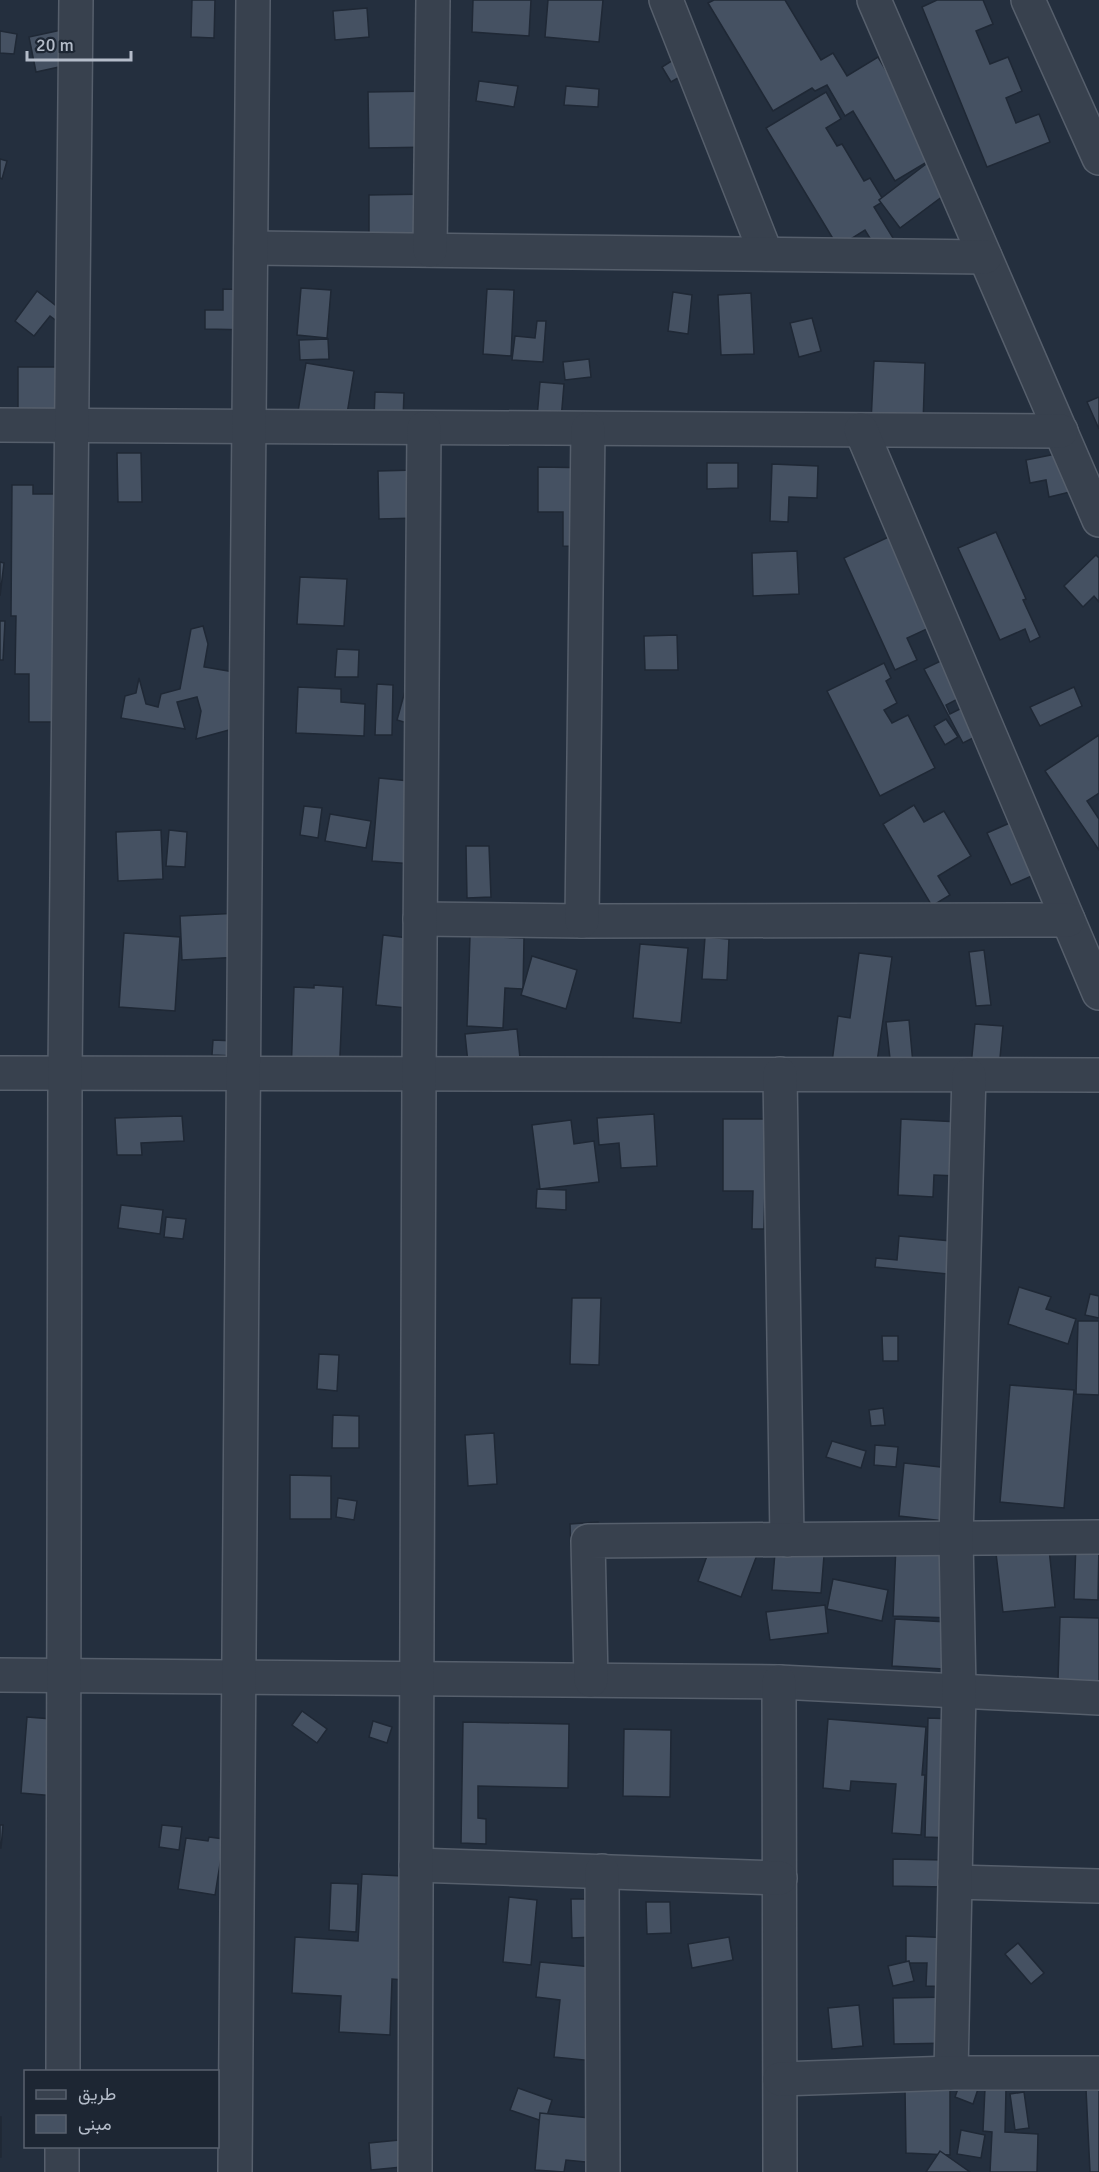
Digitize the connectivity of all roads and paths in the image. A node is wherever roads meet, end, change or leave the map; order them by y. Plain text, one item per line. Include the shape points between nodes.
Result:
1 (75, 0) edge
2 (253, 0) edge
3 (433, 0) edge
4 (666, 0) edge
5 (874, 0) edge
6 (1028, 0) edge
7 (1099, 158) edge
8 (251, 248) junction
9 (430, 250) junction
10 (766, 254) junction
11 (986, 257) junction
12 (0, 424) edge
13 (71, 425) junction
14 (249, 426) junction
15 (424, 428) junction
16 (588, 429) junction
17 (861, 430) junction
18 (1061, 431) junction
19 (1099, 520) edge
20 (420, 919) junction
21 (1068, 920) junction
22 (582, 921) junction
23 (1099, 993) edge
24 (0, 1073) edge
25 (65, 1073) junction
26 (241, 1073) junction
27 (419, 1074) junction
28 (780, 1074) junction
29 (969, 1074) junction
30 (1099, 1075) edge
31 (1099, 1537) edge
32 (956, 1538) junction
33 (787, 1540) junction
34 (0, 1675) edge
35 (65, 1675) junction
36 (236, 1677) junction
37 (417, 1679) junction
38 (591, 1680) junction
39 (779, 1682) junction
40 (959, 1691) junction
41 (1099, 1698) edge
42 (416, 1865) junction
43 (602, 1871) junction
44 (780, 1878) junction
45 (955, 1882) junction
46 (1099, 1886) edge
47 (63, 2070) edge
48 (951, 2073) junction
49 (1099, 2073) edge
50 (780, 2079) junction
51 (62, 2148) edge
52 (62, 2172) edge
53 (235, 2172) edge
54 (415, 2172) edge
55 (603, 2172) edge
56 (780, 2172) edge

1 - 13 street
2 - 8 street
3 - 9 street
4 - 10 street
5 - 11 street
6 - 7 street
8 - 9 street
8 - 14 street
9 - 10 street
10 - 11 street
11 - 18 street
12 - 13 street
13 - 14 street
13 - 25 street
14 - 15 street
14 - 26 street
15 - 16 street
15 - 20 street
16 - 17 street
16 - 22 street
17 - 18 street
17 - 21 street
18 - 19 street
20 - 22 street
20 - 27 street
21 - 22 street
21 - 23 street
24 - 25 street
25 - 26 street
25 - 35 street
26 - 27 street
26 - 36 street
27 - 28 street
27 - 37 street
28 - 29 street
28 - 33 street
29 - 30 street
29 - 32 street
31 - 32 street
32 - 33 street
32 - 40 street
33 - 38 street via 588,1541
34 - 35 street
35 - 36 street
35 - 47 street
36 - 37 street
36 - 53 street
37 - 38 street
37 - 42 street
38 - 39 street
39 - 40 street
39 - 44 street
40 - 41 street
40 - 45 street
42 - 43 street
42 - 54 street
43 - 44 street
43 - 55 street
44 - 50 street
45 - 46 street
45 - 48 street
48 - 49 street
48 - 50 street
50 - 56 street
51 - 52 street

